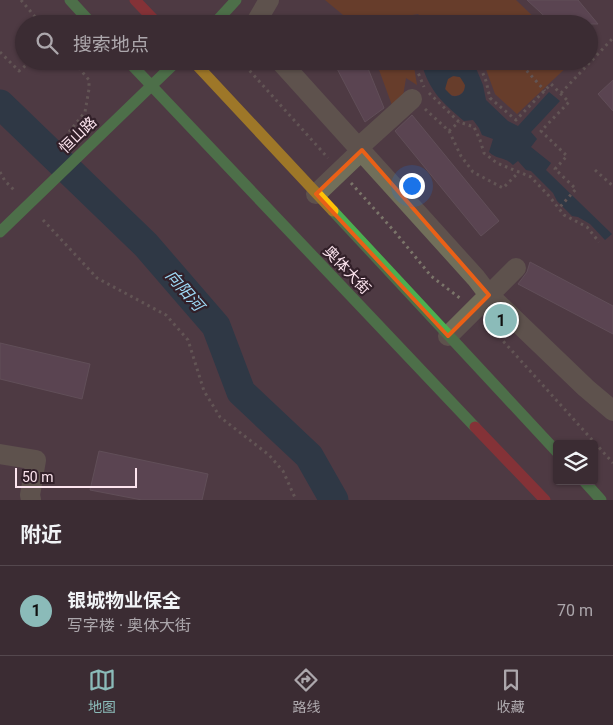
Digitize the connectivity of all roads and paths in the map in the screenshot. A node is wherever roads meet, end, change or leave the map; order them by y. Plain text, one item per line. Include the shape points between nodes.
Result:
1 (21, 0) edge
2 (70, 0) edge
3 (135, 0) edge
4 (236, 0) edge
5 (269, 0) edge
6 (34, 15) edge
7 (84, 15) edge
8 (149, 15) edge
9 (222, 15) edge
10 (261, 15) edge
11 (613, 38) edge
12 (0, 52) edge
13 (598, 54) edge
14 (15, 67) edge
15 (81, 70) edge
16 (136, 70) edge
17 (168, 70) edge
18 (201, 70) edge
19 (249, 70) edge
20 (288, 70) edge
21 (417, 70) edge
22 (482, 70) edge
23 (526, 70) edge
24 (583, 70) edge
25 (151, 86) junction
26 (544, 91) junction
27 (561, 93) junction
28 (412, 99) joint
29 (459, 122) junction
30 (74, 125) dead end
31 (449, 130) junction
32 (360, 148) junction
33 (596, 170) dead end
34 (340, 171) junction
35 (0, 172) edge
36 (519, 172) junction
37 (613, 186) edge
38 (18, 194) dead end
39 (316, 194) junction
40 (28, 204) junction
41 (559, 208) junction
42 (0, 232) edge
43 (599, 242) dead end
44 (516, 268) dead end
45 (489, 295) junction
46 (475, 310) junction
47 (448, 336) junction
48 (613, 411) edge
49 (553, 448) edge
50 (0, 454) edge
51 (613, 463) edge
52 (587, 485) edge
53 (597, 496) edge
54 (31, 500) edge
55 (296, 500) edge
56 (545, 500) edge

1 - 6 path
2 - 7 main road
3 - 8 main road
4 - 9 main road
5 - 10 street
11 - 13 path
12 - 14 path
15 - 30 path via 89,80 89,89 85,112
16 - 25 main road, 奥体大街
17 - 25 main road, 恒山路
18 - 39 main road, 奥体大街
19 - 34 path
20 - 32 street
21 - 29 path via 426,90
22 - 26 path via 490,98 516,120
23 - 26 path
24 - 27 path
25 - 40 main road, 恒山路
25 - 56 main road, 奥体大街
26 - 27 path via 551,84
27 - 41 path via 569,102 541,131 567,156 555,168 576,189
28 - 31 path
28 - 32 street
29 - 31 path
29 - 36 path via 474,127 484,153 497,163
31 - 36 path via 461,156 479,176 503,188
32 - 34 street
32 - 45 street
33 - 37 path
34 - 39 street
34 - 46 path via 431,276
35 - 38 path
36 - 41 path via 531,177
39 - 47 main road, 奥体大街
40 - 42 main road, 恒山路
40 - 55 path via 97,278 166,315 188,340 204,391 220,417 269,455 284,471
41 - 43 path via 564,215 587,227
44 - 45 street
45 - 46 street
45 - 48 street
46 - 47 street
46 - 51 path
47 - 49 main road, 奥体大街
50 - 54 street via 36,460
52 - 53 main road

